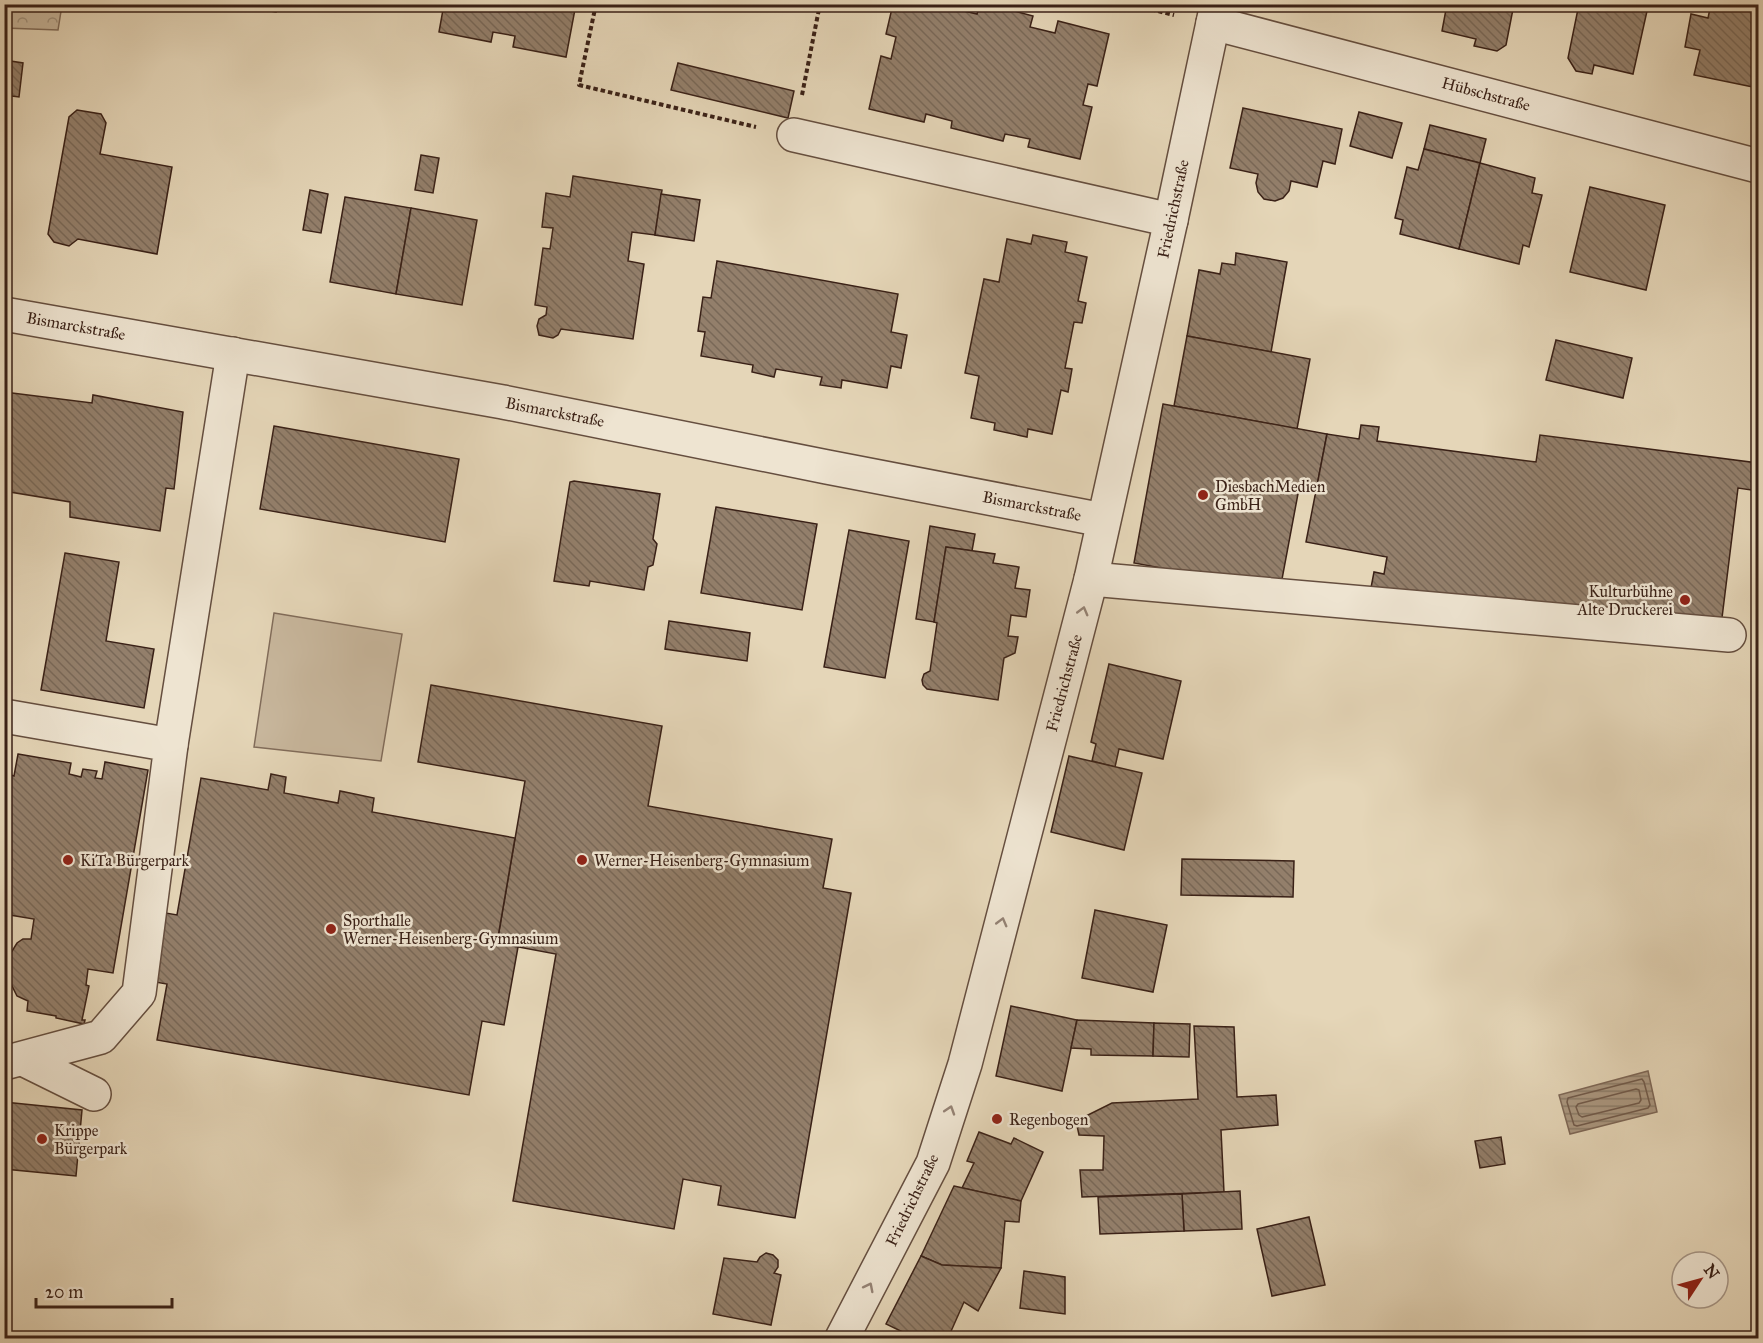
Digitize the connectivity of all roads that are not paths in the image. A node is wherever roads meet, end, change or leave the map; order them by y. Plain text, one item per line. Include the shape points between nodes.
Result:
1 (1215, 14) edge
2 (794, 135) road end
3 (1758, 166) edge
4 (1171, 220) junction
5 (4, 314) edge
6 (233, 354) junction
7 (1103, 520) junction
8 (1091, 579) junction
9 (1729, 635) dead end
10 (4, 716) edge
11 (171, 745) junction
12 (14, 1061) edge
13 (94, 1094) dead end
14 (842, 1338) edge

1 - 3 street, Hübschstraße
1 - 4 street, Friedrichstraße
2 - 4 street
4 - 7 street, Friedrichstraße
5 - 6 street, Bismarckstraße
6 - 7 street, Bismarckstraße via 503,402
6 - 11 street
7 - 8 street, Friedrichstraße
8 - 9 street
14 -> 8 street, Friedrichstraße via 933,1163 965,1064
10 - 11 street
11 - 12 street via 139,993 101,1037
12 - 13 street

